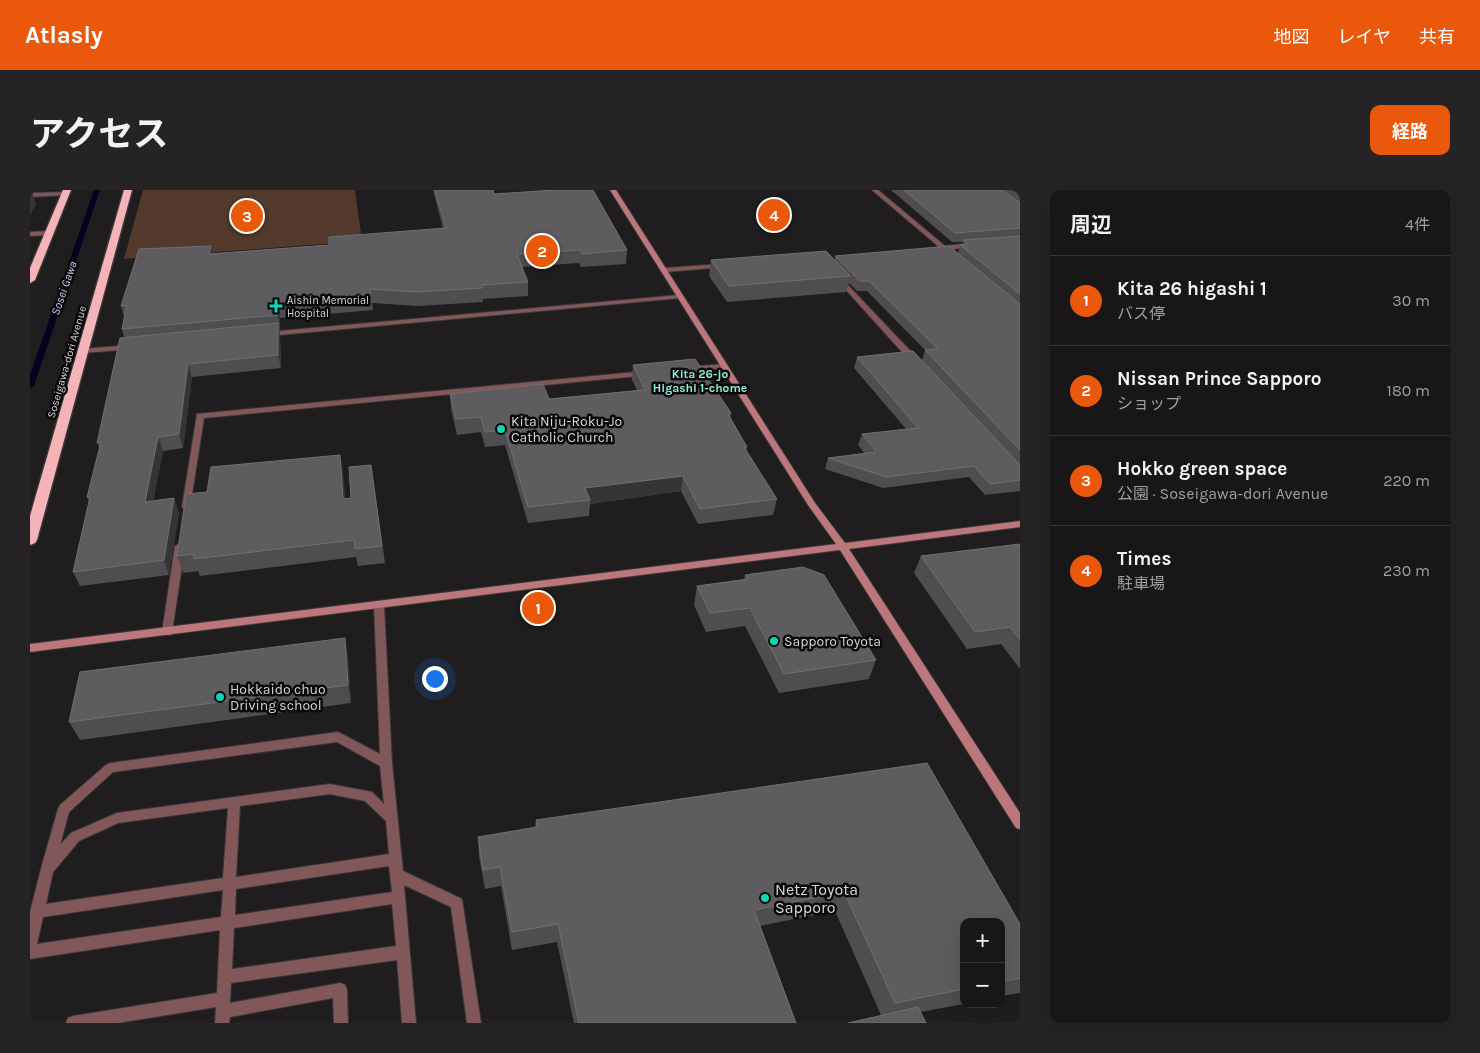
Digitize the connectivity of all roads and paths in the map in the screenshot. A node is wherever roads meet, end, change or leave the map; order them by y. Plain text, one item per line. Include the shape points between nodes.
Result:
1 (128, 190) edge
2 (613, 190) edge
3 (875, 190) edge
4 (66, 191) edge
5 (30, 195) edge
6 (49, 233) junction
7 (30, 234) edge
8 (983, 245) edge
9 (933, 248) edge
10 (943, 248) junction
11 (951, 254) edge
12 (731, 265) edge
13 (665, 270) junction
14 (832, 272) edge
15 (30, 279) edge
16 (679, 297) junction
17 (260, 335) edge
18 (142, 346) edge
19 (82, 351) junction
20 (724, 366) junction
21 (920, 366) edge
22 (676, 370) edge
23 (657, 372) edge
24 (185, 513) edge
25 (1020, 524) edge
26 (182, 532) edge
27 (30, 540) edge
28 (843, 547) junction
29 (379, 605) junction
30 (167, 632) junction
31 (30, 648) edge
32 (386, 763) junction
33 (234, 802) junction
34 (392, 819) junction
35 (1020, 824) edge
36 (395, 859) junction
37 (47, 869) junction
38 (397, 875) junction
39 (230, 883) junction
40 (399, 897) junction
41 (37, 912) junction
42 (228, 922) junction
43 (30, 947) edge
44 (30, 952) edge
45 (403, 952) junction
46 (225, 978) junction
47 (223, 1011) edge
48 (74, 1023) edge
49 (341, 1023) edge
50 (409, 1023) edge
51 (474, 1023) edge

1 - 19 highway, Soseigawa-dori Avenue
2 - 13 street
3 - 10 street
4 - 5 street
4 - 6 highway
6 - 7 street
6 - 15 highway
8 - 10 street
9 - 10 street
10 - 11 street
12 - 13 street
13 - 16 street
14 - 21 street
16 - 17 street
16 - 20 street
18 - 19 street
19 - 27 highway, Soseigawa-dori Avenue
20 - 22 street
20 - 28 street via 812,505
23 - 24 street via 200,416
25 - 28 street
26 - 30 street
28 - 29 street
28 - 35 street
29 - 30 street
29 - 32 street
30 - 31 street
32 - 34 street
32 - 37 street via 338,737 110,768 64,809
33 - 34 street via 330,789 368,796
33 - 37 street via 117,818 75,837
33 - 39 street
34 - 36 street
36 - 38 street
36 - 39 street
37 - 41 street
38 - 40 street
38 - 51 street via 458,903
39 - 41 street
39 - 42 street
40 - 42 street
40 - 45 street
41 - 43 street
42 - 44 street
42 - 46 street
45 - 46 street
45 - 50 street
46 - 47 street
47 - 48 street
47 - 49 street via 340,990

